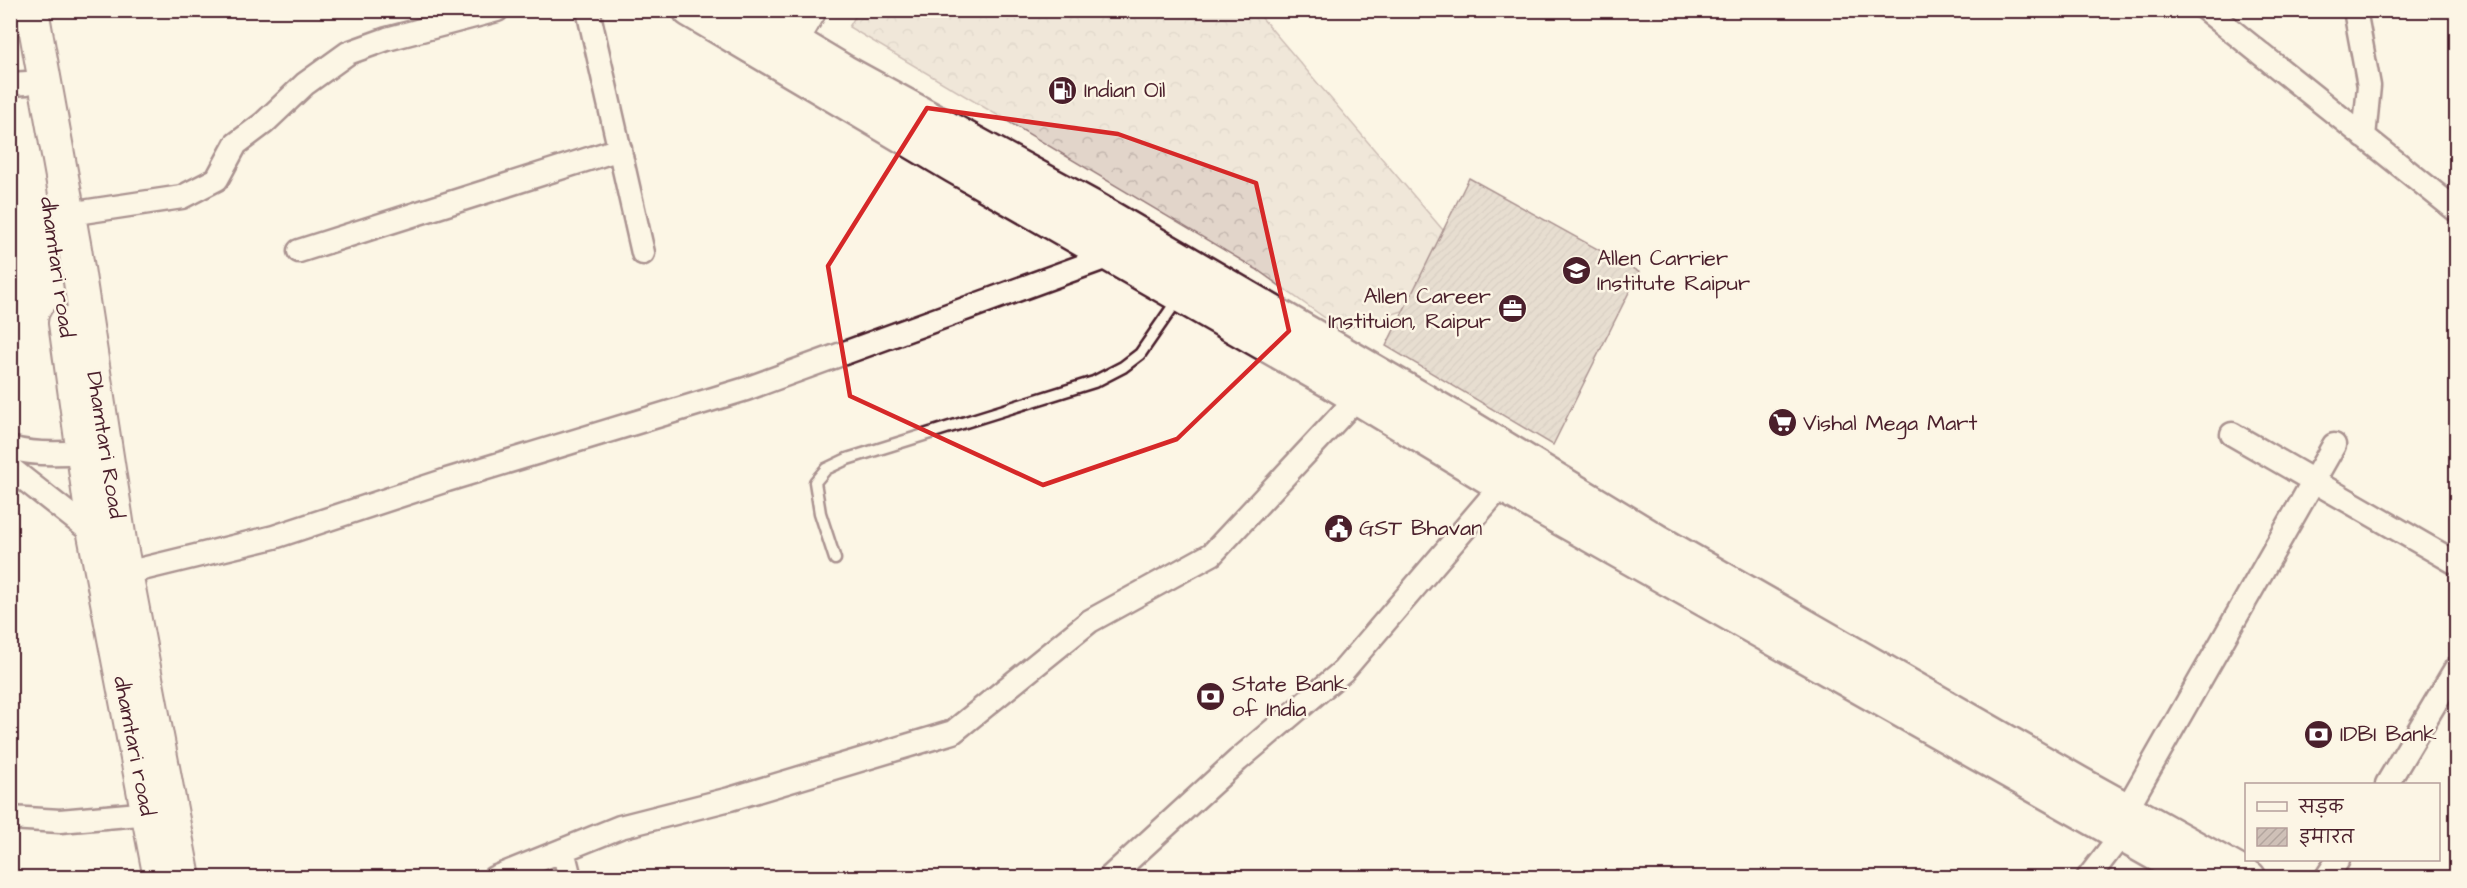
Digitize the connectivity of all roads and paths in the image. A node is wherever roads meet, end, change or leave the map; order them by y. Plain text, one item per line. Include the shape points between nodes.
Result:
1 (14, 10) edge
2 (32, 10) edge
3 (497, 10) edge
4 (588, 10) edge
5 (690, 10) edge
6 (810, 10) edge
7 (2206, 10) edge
8 (2355, 10) edge
9 (768, 33) edge
10 (19, 84) edge
11 (2364, 137) junction
12 (620, 149) junction
13 (2457, 210) edge
14 (69, 214) junction
15 (299, 250) dead end
16 (643, 254) dead end
17 (1110, 256) junction
18 (1180, 296) junction
19 (1358, 398) junction
20 (2232, 434) dead end
21 (2334, 445) dead end
22 (10, 448) edge
23 (83, 452) junction
24 (10, 468) edge
25 (2315, 479) junction
26 (1502, 485) junction
27 (107, 538) junction
28 (835, 559) dead end
29 (2457, 563) edge
30 (126, 573) junction
31 (2457, 668) edge
32 (2388, 783) edge
33 (160, 813) junction
34 (10, 818) edge
35 (2124, 822) junction
36 (563, 850) junction
37 (2337, 861) edge
38 (160, 878) edge
39 (184, 878) edge
40 (494, 878) edge
41 (570, 878) edge
42 (1109, 878) edge
43 (2088, 878) edge
44 (2199, 878) edge
45 (2249, 878) edge
46 (2326, 878) edge

1 - 10 main road, dhamtari road
2 - 14 main road, Dhamtari Road
3 - 14 street via 348,53 305,84 236,144 217,179 191,192
4 - 12 street
5 - 9 main road
6 - 9 main road
7 - 11 street
8 - 11 street via 2370,86
9 - 17 main road
9 - 35 main road via 1092,208 1469,427
10 - 23 main road, dhamtari road via 42,163
11 - 13 street
12 - 15 street
12 - 16 street
14 - 27 main road, Dhamtari Road
17 - 18 main road
17 - 30 street via 746,389 274,537
18 - 19 main road
18 - 28 lane via 1140,354 1094,382 826,468 815,482 815,495
19 - 26 main road
19 - 36 street via 1212,554 1090,621 953,732 730,799 620,827
20 - 25 street
21 - 25 street
22 - 23 street
23 - 27 main road, dhamtari road
24 - 27 street
25 - 29 street
25 - 35 street
26 - 35 main road via 1964,747
26 - 42 street via 1343,671
27 - 30 main road, Dhamtari Road
27 - 33 main road, dhamtari road
30 - 33 main road, Dhamtari Road
31 - 32 street
33 - 34 street via 60,821
33 - 38 main road, dhamtari road
33 - 39 main road, Dhamtari Road
35 - 43 street
35 - 44 main road
35 - 45 main road
36 - 40 street
36 - 41 street
37 - 46 street

